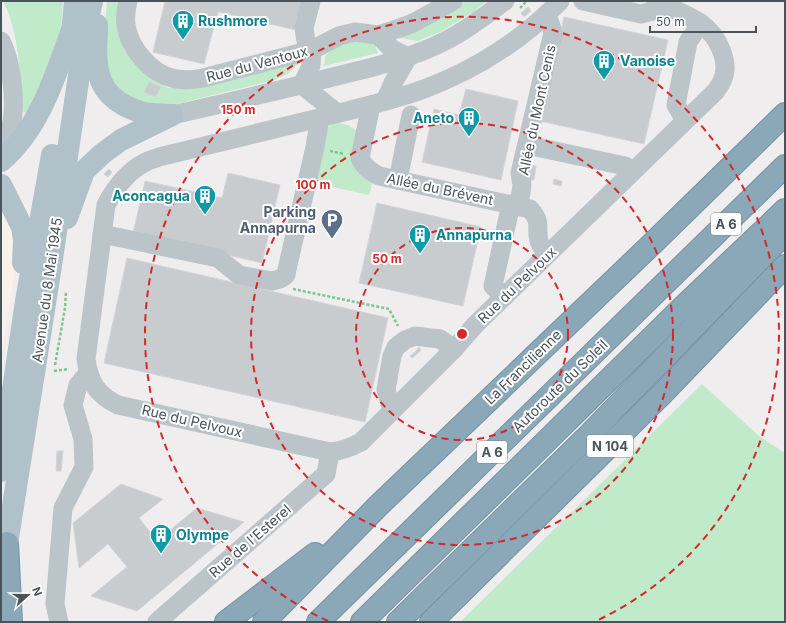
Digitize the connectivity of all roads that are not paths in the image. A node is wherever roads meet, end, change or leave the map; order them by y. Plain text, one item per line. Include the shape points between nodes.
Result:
1 (75, 1) edge
2 (92, 1) edge
3 (98, 1) edge
4 (128, 1) edge
5 (311, 1) edge
6 (453, 1) edge
7 (505, 1) edge
8 (560, 1) edge
9 (583, 1) edge
10 (662, 4) edge
11 (545, 16) junction
12 (701, 23) junction
13 (72, 30) junction
14 (378, 35) junction
15 (1, 41) edge
16 (312, 50) junction
17 (408, 57) junction
18 (302, 85) junction
19 (378, 103) junction
20 (172, 114) junction
21 (785, 114) edge
22 (411, 115) dead end
23 (328, 116) junction
24 (685, 120) junction
25 (1, 142) edge
26 (527, 145) junction
27 (1, 161) edge
28 (785, 166) edge
29 (632, 172) junction
30 (398, 180) junction
31 (1, 185) edge
32 (515, 205) junction
33 (785, 210) edge
34 (785, 233) edge
35 (102, 234) junction
36 (547, 255) junction
37 (52, 259) junction
38 (785, 266) edge
39 (504, 297) junction
40 (26, 301) junction
41 (454, 349) junction
42 (88, 373) junction
43 (392, 410) junction
44 (330, 452) junction
45 (1, 472) edge
46 (378, 506) junction
47 (7, 543) junction
48 (1, 578) edge
49 (11, 622) edge
50 (60, 622) edge
51 (157, 622) edge
52 (226, 622) edge
53 (264, 622) edge
54 (318, 622) edge
55 (362, 622) edge
56 (398, 622) edge
57 (431, 622) edge

1 - 13 main road, Avenue du 8 Mai 1945
2 - 37 main road, Avenue du 8 Mai 1945 via 79,68
3 - 20 main road via 97,66 103,85 114,100 130,108 146,113
4 - 16 street, Rue du Ventoux via 126,26 138,53 159,73 172,78 203,78
5 - 16 street via 304,28 306,41
6 - 14 street, Rue du Ventoux via 413,23
7 - 17 street via 446,41
8 - 11 street, Rue du Pelvoux
9 - 10 street via 641,14
10 - 12 street, Rue du Pelvoux
11 - 19 street, Rue du Pelvoux via 508,46 456,76 423,90
11 - 26 street, Allée du Mont Cenis via 553,34
12 - 24 street via 688,42 676,105
12 - 24 street, Rue du Pelvoux via 718,43 724,57 722,83
13 - 27 main road via 48,95 23,138
13 - 40 main road, Avenue du 8 Mai 1945
14 - 16 street, Rue du Ventoux via 356,32 339,36
14 - 17 street via 392,48
15 - 25 street via 13,80 12,122 8,134
16 - 18 street via 311,66
17 - 18 street
17 - 19 street
18 - 20 street
18 - 23 street
19 - 23 street, Rue du Pelvoux
19 - 30 street, Allée du Brévent via 360,158 370,171 379,176
20 - 37 main road via 121,140 84,171
21 - 46 highway, La Francilienne
22 - 30 street
23 - 35 street, Rue du Pelvoux via 144,163 132,171 111,194 106,205
23 - 35 street via 315,147 286,275 280,279 272,281 239,275 218,258
24 - 29 street, Rue du Pelvoux
26 - 29 street via 625,166
26 - 32 street, Allée du Mont Cenis via 520,172 522,185
28 - 54 highway, Autoroute du Soleil / A 6
29 - 36 street, Rue du Pelvoux
30 - 32 street, Allée du Brévent
31 - 40 main road via 22,226
32 - 36 street, Allée du Brévent via 530,209 536,215 539,242
32 - 39 street, Allée du Mont Cenis via 493,286
33 - 55 highway, A 6
34 - 56 highway via 589,435
35 - 42 street, Rue du Pelvoux via 86,360
36 - 39 street, Rue du Pelvoux
37 - 47 main road, Avenue du 8 Mai 1945
38 - 57 highway, N 104 via 662,394
39 - 41 street, Rue du Pelvoux
40 - 45 main road, Avenue du 8 Mai 1945
41 - 43 street, Rue du Pelvoux
41 - 43 street via 440,339 415,336 396,347 386,390
42 - 44 street, Rue du Pelvoux via 96,389 118,405
42 - 50 street via 78,385 73,406 83,440 84,467 63,508 55,604
43 - 44 street, Rue du Pelvoux via 361,442 350,448
44 - 51 street, Rue de l'Esterel via 326,474
46 - 52 highway
46 - 53 highway, La Francilienne
47 - 48 main road, Avenue du 8 Mai 1945
47 - 49 highway

